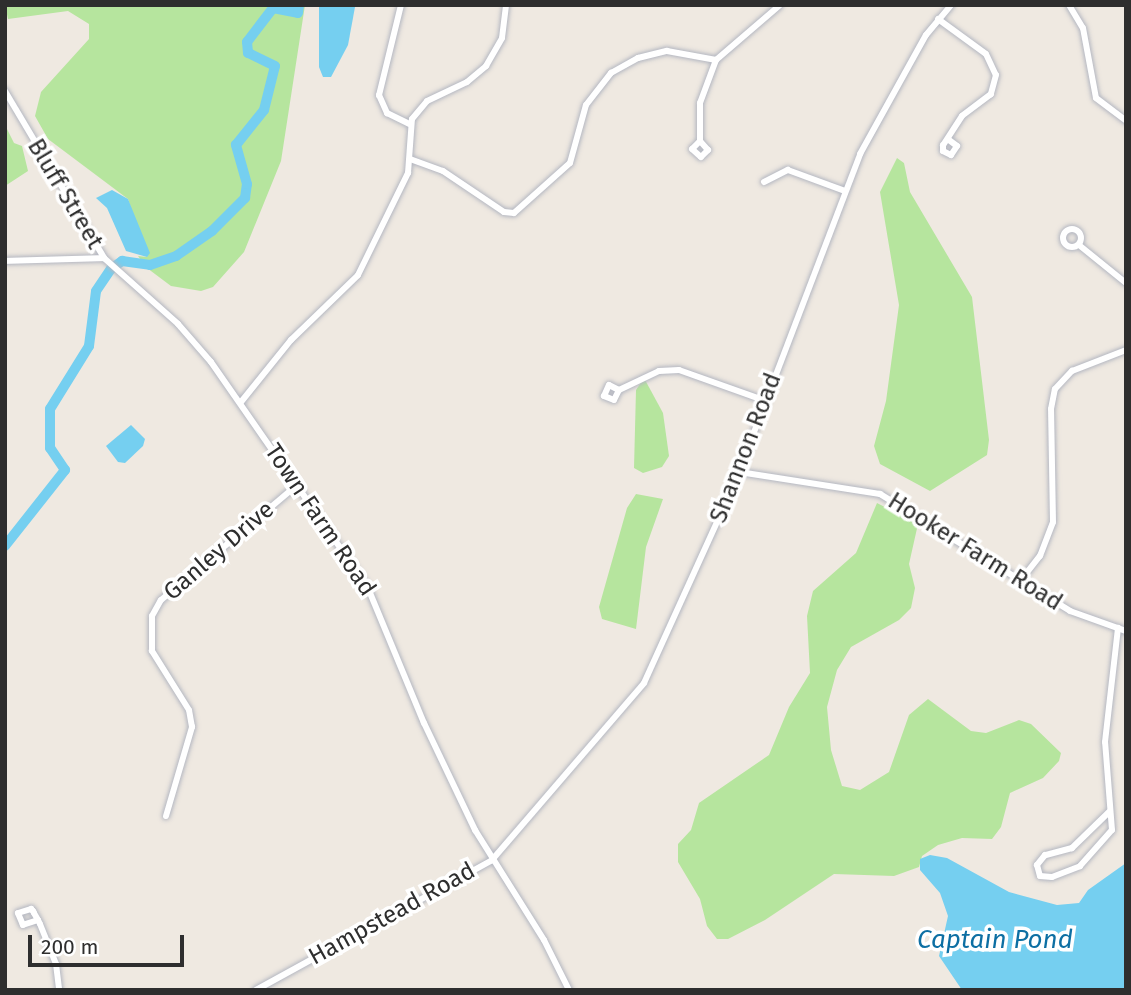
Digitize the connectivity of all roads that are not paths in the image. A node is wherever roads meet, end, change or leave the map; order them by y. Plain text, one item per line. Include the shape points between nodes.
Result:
1 (401, 5) edge
2 (506, 5) edge
3 (780, 5) edge
4 (951, 5) edge
5 (1069, 5) edge
6 (938, 19) junction
7 (716, 60) junction
8 (5, 91) edge
9 (1126, 121) edge
10 (410, 124) junction
11 (949, 140) dead end
12 (700, 141) dead end
13 (410, 159) junction
14 (764, 182) dead end
15 (845, 191) junction
16 (1079, 245) dead end
17 (104, 258) junction
18 (5, 261) edge
19 (1126, 283) edge
20 (137, 287) joint
21 (1126, 350) edge
22 (618, 390) dead end
23 (766, 401) junction
24 (241, 402) junction
25 (739, 472) junction
26 (296, 486) junction
27 (1021, 580) junction
28 (1118, 628) junction
29 (1126, 631) edge
30 (1109, 812) junction
31 (166, 816) dead end
32 (492, 860) junction
33 (38, 920) dead end
34 (59, 990) edge
35 (256, 990) edge
36 (569, 990) edge

1 - 10 street via 379,95 387,113
2 - 10 street via 502,38 486,66 467,82 427,101
3 - 7 street
4 - 6 street, Shannon Road
5 - 9 street via 1083,28 1096,98
6 - 11 street via 986,54 996,75 991,94 959,120
6 - 15 street, Shannon Road via 883,110
7 - 12 street via 700,103
7 - 13 street via 676,51 657,52 611,73 586,105 570,163 511,213 443,172
8 - 17 street, Bluff Street
10 - 13 street
13 - 24 street via 406,178 358,275 291,340
14 - 15 street via 788,170
15 - 23 street, Shannon Road
16 - 19 street
17 - 18 street
17 - 20 street, Bluff Street
20 - 24 street, Town Farm Road via 186,333
21 - 27 street via 1072,371 1055,389 1051,409 1053,522 1040,556
22 - 23 street via 659,371 679,370
23 - 25 street, Shannon Road
24 - 26 street, Town Farm Road
25 - 27 street, Hooker Farm Road via 880,494
25 - 32 street, Shannon Road via 651,673
26 - 31 street, Ganley Drive via 161,600 152,616 152,651 188,710 192,727
26 - 32 street, Town Farm Road via 368,588 424,723
27 - 28 street, Hooker Farm Road via 1081,616
28 - 29 street, Hooker Farm Road
28 - 30 street via 1105,742
30 - 30 street via 1109,835 1085,862 1063,873 1040,876 1037,865 1045,855 1072,848
32 - 35 street, Hampstead Road
32 - 36 street, Town Farm Road via 544,940
33 - 34 street via 56,964

